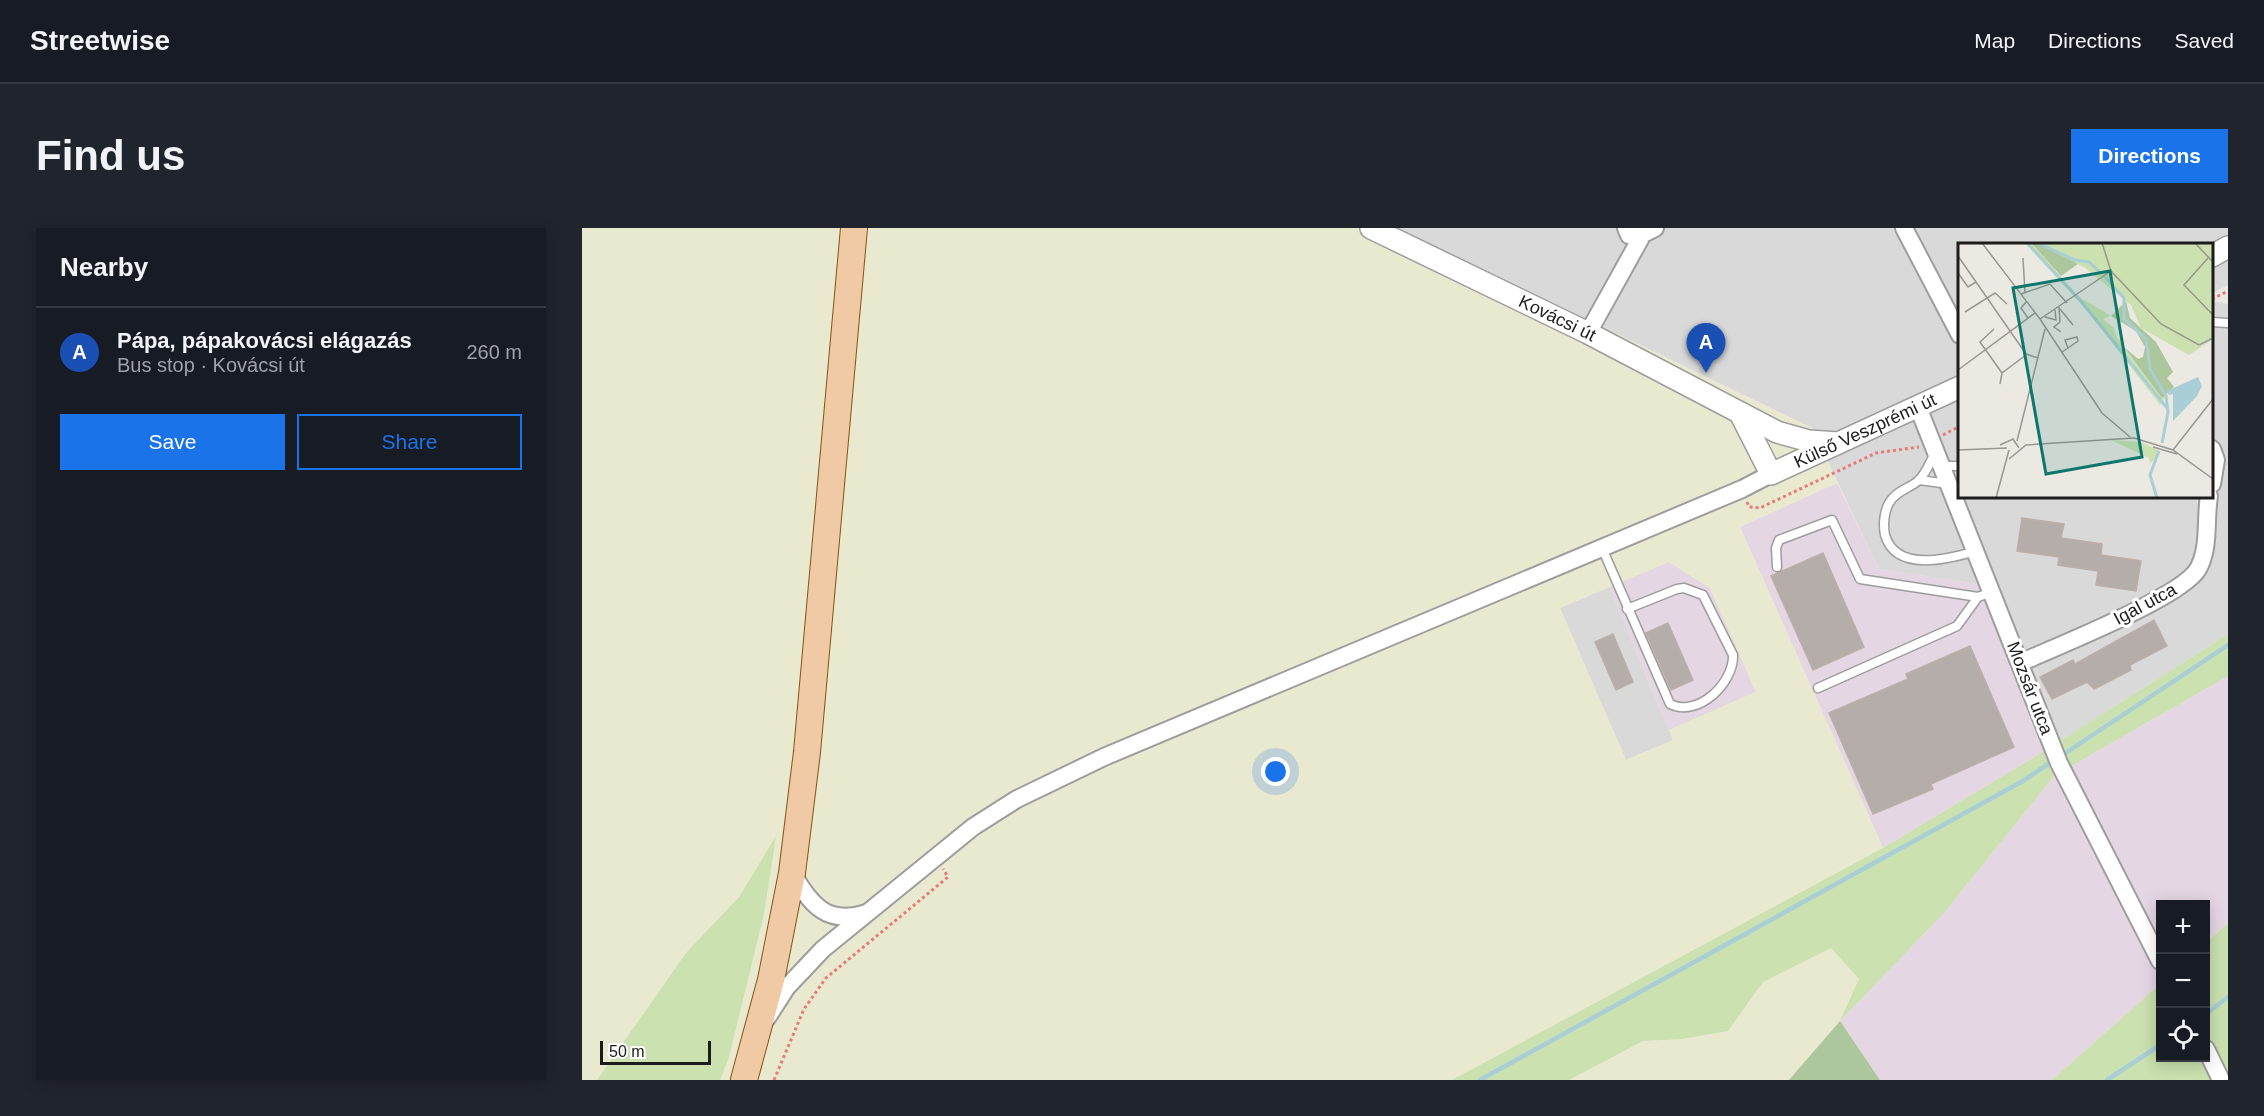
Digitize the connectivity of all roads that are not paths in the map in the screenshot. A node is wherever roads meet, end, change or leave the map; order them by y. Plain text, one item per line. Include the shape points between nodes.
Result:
1 (854, 228) edge
2 (1371, 228) edge
3 (1626, 228) edge
4 (1904, 228) edge
5 (1649, 231) edge
6 (2228, 247) edge
7 (2213, 255) edge
8 (2213, 322) edge
9 (2228, 324) edge
10 (1958, 332) edge
11 (1588, 333) junction
12 (1958, 387) edge
13 (1918, 407) junction
14 (1740, 413) junction
15 (1777, 432) junction
16 (1838, 443) junction
17 (1934, 446) junction
18 (2213, 453) edge
19 (1942, 466) junction
20 (1958, 466) edge
21 (1778, 471) junction
22 (2213, 474) edge
23 (1919, 480) junction
24 (1950, 484) junction
25 (2209, 498) edge
26 (1602, 548) junction
27 (1976, 551) junction
28 (1777, 567) dead end
29 (1985, 594) junction
30 (1627, 609) junction
31 (2020, 663) junction
32 (1818, 688) dead end
33 (792, 873) junction
34 (869, 911) junction
35 (2156, 954) edge
36 (757, 1034) junction
37 (2210, 1059) edge
38 (744, 1080) edge
39 (2221, 1080) edge

1 - 33 main road via 807,753
2 - 11 street, Kovácsi út
3 - 5 street via 1629,235
4 - 10 street via 1949,308
5 - 11 street
6 - 7 street
8 - 9 lane
11 - 14 street, Kovácsi út
12 - 13 street, Külső Veszprémi út
13 - 16 street, Külső Veszprémi út
13 - 17 street, Mozsár utca
14 - 15 street, Kovácsi út
14 - 21 street
15 - 16 street, Kovácsi út via 1809,441
15 - 21 street via 1788,451
16 - 21 street, Külső Veszprémi út
17 - 19 street, Mozsár utca
17 - 23 lane
18 - 22 street
19 - 20 lane
19 - 24 street, Mozsár utca
21 - 26 street
23 - 24 lane
23 - 27 lane via 1900,490 1885,510 1885,533 1895,551 1927,560
24 - 27 street, Mozsár utca
25 - 31 street, Igal utca via 2205,551 2198,570 2179,587
26 - 30 lane
26 - 34 street via 1104,757 1017,799 973,827
27 - 29 street, Mozsár utca
28 - 29 lane via 1779,540 1832,520 1860,579
29 - 31 street, Mozsár utca
29 - 32 lane via 1957,626
30 - 30 lane via 1677,589 1703,595 1733,656 1733,665 1710,699 1687,707 1670,704
31 - 35 street, Mozsár utca via 2056,756
33 - 34 street via 809,900 834,916 849,918
33 - 36 main road
34 - 36 street via 804,967 786,987
36 - 38 main road
37 - 39 street

